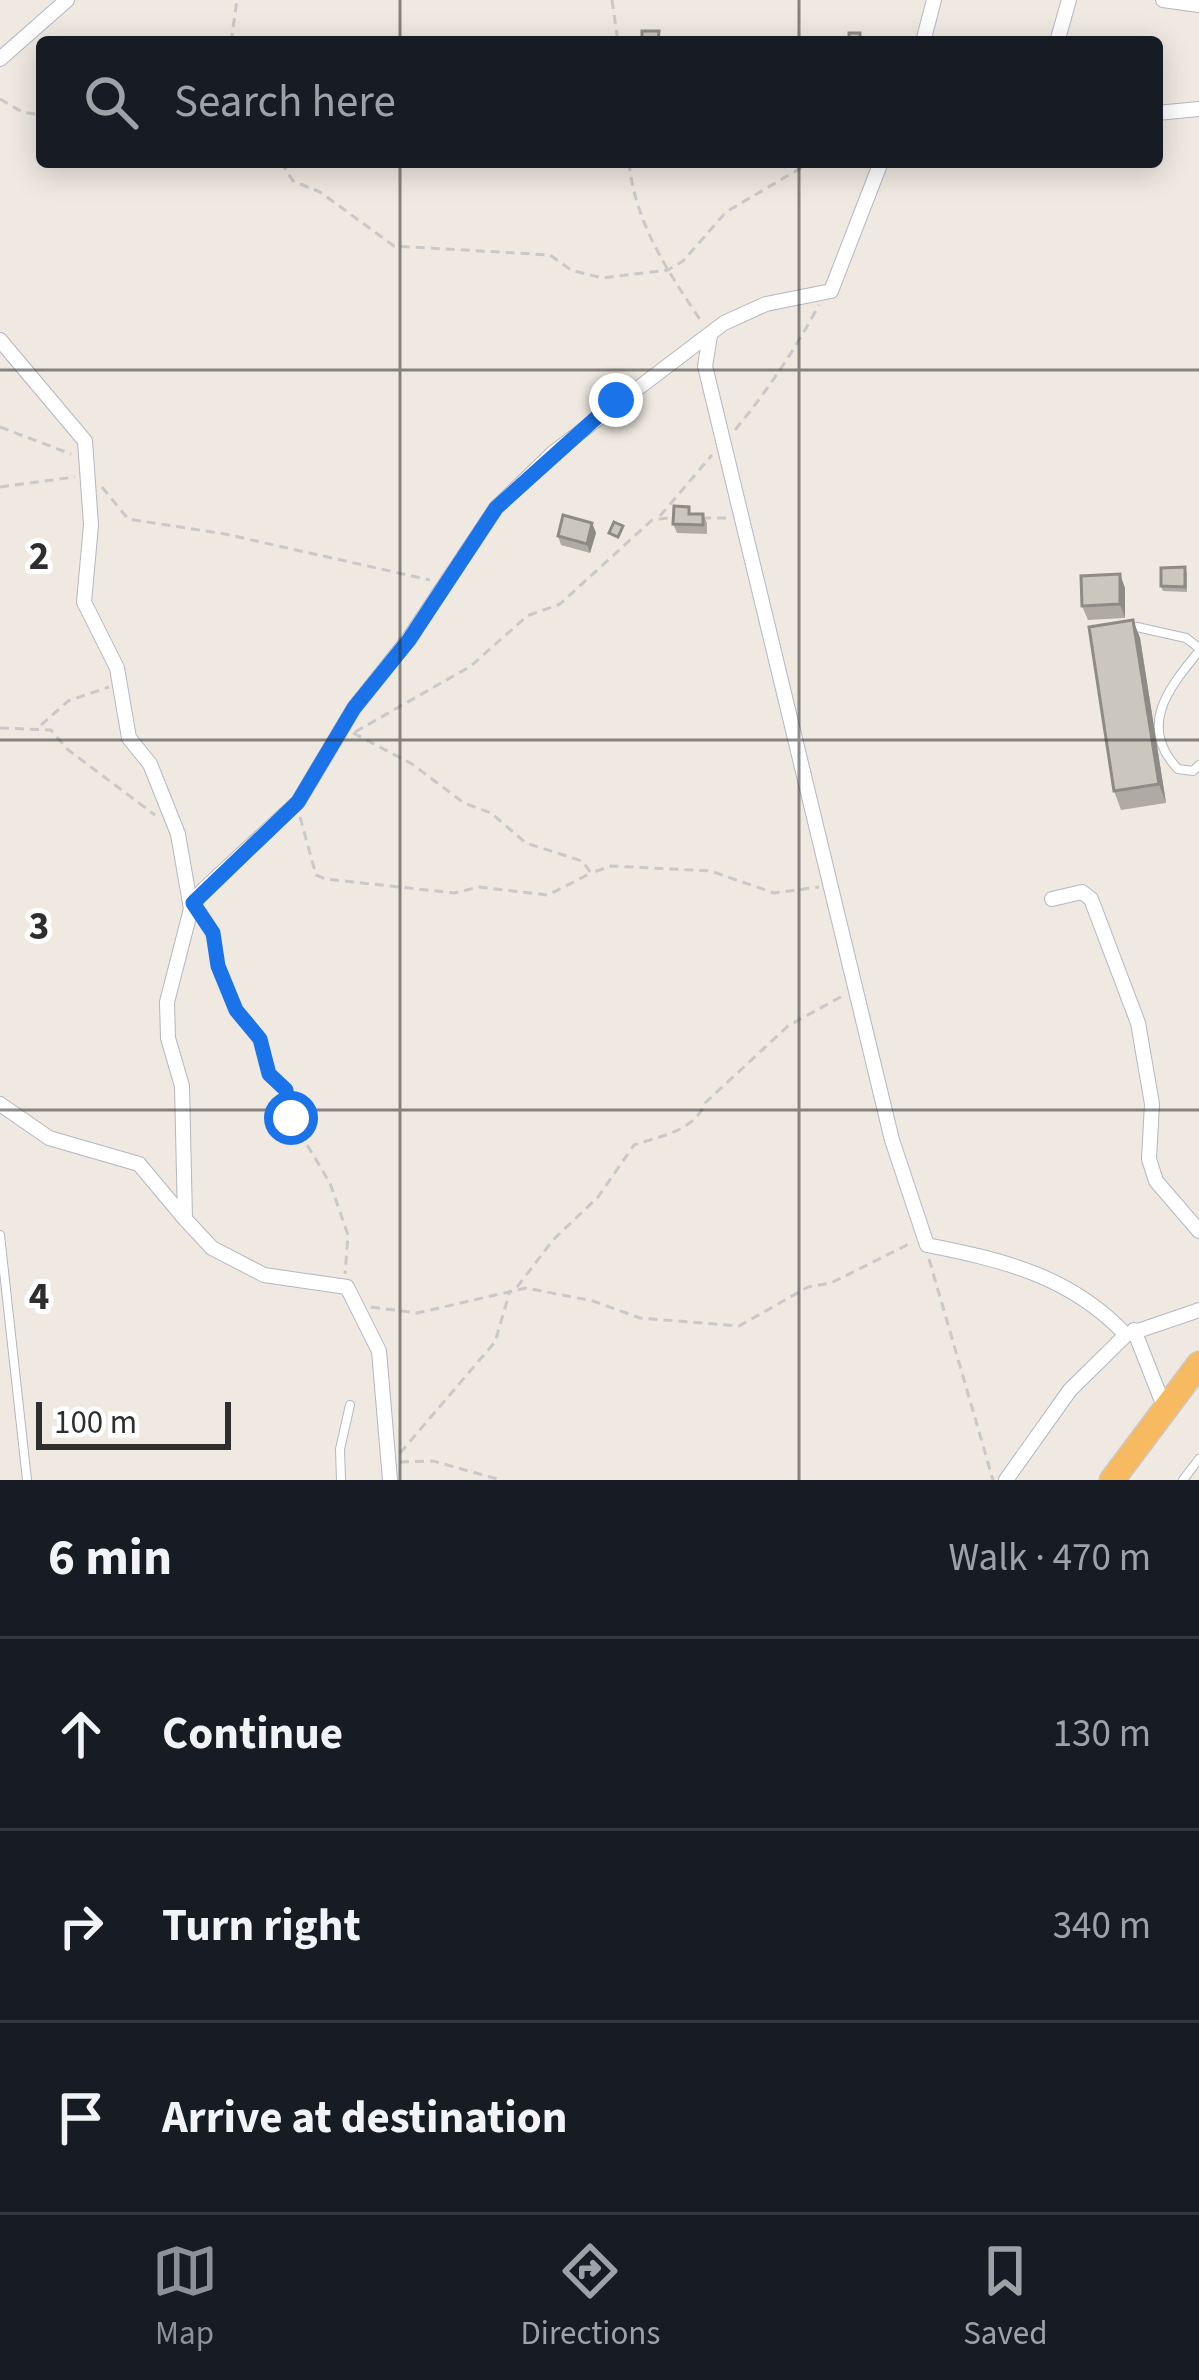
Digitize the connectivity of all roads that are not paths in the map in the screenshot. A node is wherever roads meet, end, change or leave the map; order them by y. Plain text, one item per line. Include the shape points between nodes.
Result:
1 (68, 0) edge
2 (934, 0) edge
3 (1069, 0) edge
4 (1163, 0) edge
5 (1180, 1) edge
6 (1199, 5) edge
7 (925, 36) edge
8 (1059, 36) edge
9 (0, 59) edge
10 (1199, 109) edge
11 (1163, 112) edge
12 (879, 168) edge
13 (710, 335) junction
14 (0, 340) edge
15 (1137, 627) edge
16 (1199, 650) edge
17 (1199, 765) edge
18 (1052, 899) dead end
19 (193, 906) junction
20 (0, 1104) edge
21 (185, 1219) junction
22 (1199, 1231) edge
23 (0, 1235) edge
24 (1199, 1310) edge
25 (1130, 1333) junction
26 (1199, 1364) edge
27 (350, 1405) dead end
28 (1165, 1409) junction
29 (1199, 1459) edge
30 (27, 1480) edge
31 (341, 1480) edge
32 (390, 1480) edge
33 (1006, 1480) edge
34 (1112, 1480) edge
35 (1183, 1480) edge

1 - 9 street
2 - 7 street
3 - 8 street
4 - 5 street
5 - 6 street
10 - 11 street
12 - 13 street via 831,291 766,304
13 - 19 street via 638,384 496,508 298,802
13 - 25 street via 705,366 740,518 892,1140 925,1242 1057,1280
14 - 19 street via 85,441 84,602 123,688 129,738 150,764
15 - 16 lane via 1186,638
16 - 17 lane via 1167,691 1157,725 1178,769
18 - 22 street via 1082,892 1091,899 1138,1023 1156,1181
19 - 21 street via 166,1023 182,1086
20 - 21 street via 49,1138 140,1164
21 - 32 street via 212,1248 264,1275 350,1294 382,1365
23 - 30 lane
24 - 25 street
25 - 28 street
25 - 33 street via 1070,1390
26 - 28 highway
27 - 31 lane
28 - 34 highway
29 - 35 lane

